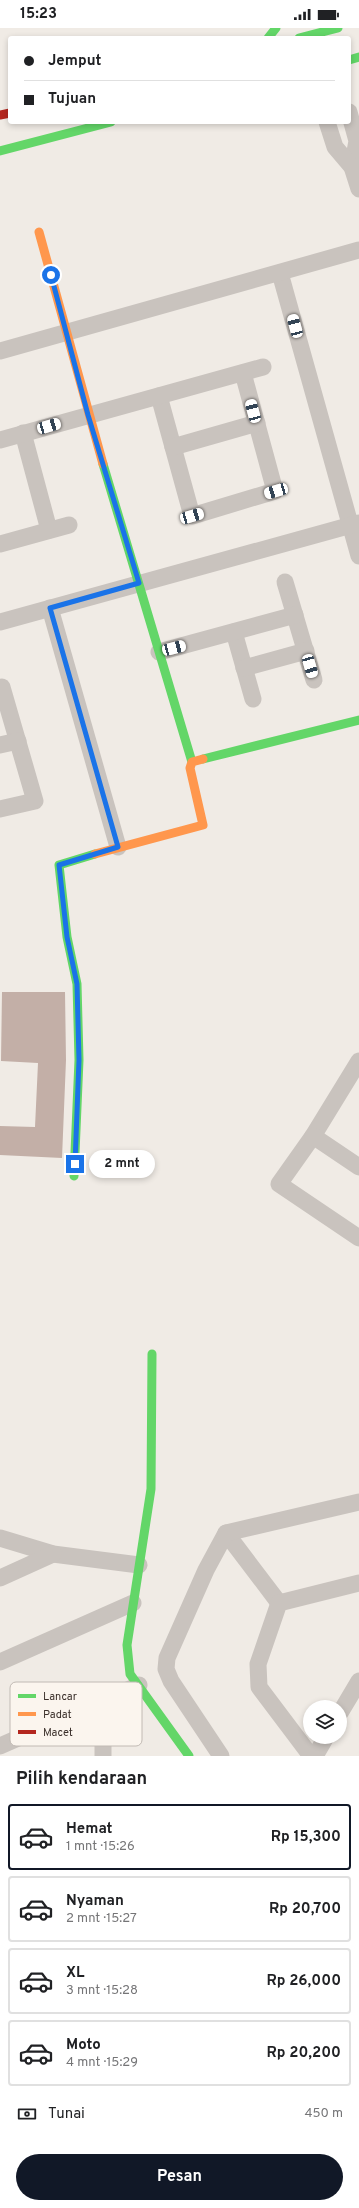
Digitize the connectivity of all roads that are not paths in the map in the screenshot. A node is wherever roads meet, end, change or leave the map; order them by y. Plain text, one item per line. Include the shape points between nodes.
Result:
1 (276, 28) edge
2 (338, 28) edge
3 (270, 36) edge
4 (307, 36) edge
5 (351, 119) edge
6 (103, 124) edge
7 (328, 124) edge
8 (0, 151) edge
9 (352, 167) junction
10 (359, 189) edge
11 (39, 232) dead end
12 (359, 250) edge
13 (280, 273) junction
14 (66, 332) junction
15 (0, 351) edge
16 (263, 367) dead end
17 (243, 373) junction
18 (159, 396) junction
19 (88, 415) junction
20 (257, 423) junction
21 (23, 433) junction
22 (0, 440) edge
23 (173, 446) junction
24 (355, 524) edge
25 (69, 525) dead end
26 (49, 530) junction
27 (0, 544) edge
28 (359, 556) edge
29 (285, 582) dead end
30 (139, 583) junction
31 (50, 608) junction
32 (295, 615) junction
33 (0, 622) edge
34 (234, 632) junction
35 (306, 651) junction
36 (159, 652) junction
37 (244, 668) junction
38 (314, 680) dead end
39 (0, 688) edge
40 (253, 699) dead end
41 (359, 720) edge
42 (18, 741) junction
43 (0, 745) edge
44 (192, 762) junction
45 (0, 809) edge
46 (118, 847) junction
47 (359, 1062) edge
48 (314, 1136) junction
49 (359, 1167) edge
50 (74, 1176) dead end
51 (359, 1238) edge
52 (152, 1354) dead end
53 (359, 1502) edge
54 (226, 1533) junction
55 (0, 1538) edge
56 (53, 1554) junction
57 (139, 1565) junction
58 (0, 1578) edge
59 (359, 1583) edge
60 (278, 1602) junction
61 (133, 1603) junction
62 (0, 1662) edge
63 (359, 1681) edge
64 (137, 1682) edge
65 (142, 1688) edge
66 (347, 1702) edge
67 (10, 1742) edge
68 (322, 1744) edge
69 (0, 1746) edge
70 (189, 1756) edge
71 (221, 1756) edge
72 (311, 1756) edge
73 (315, 1756) edge

1 - 3 main road
2 - 4 main road
5 - 9 street via 357,141
6 - 8 main road
7 - 9 street via 335,147
9 - 10 street
11 - 14 main road
12 - 13 street
13 - 14 street
13 - 24 street
14 - 15 street
14 - 19 main road
16 - 17 street
17 - 18 street
17 - 20 street
18 - 19 street
18 - 23 street
19 - 21 street
19 - 30 main road
20 - 23 street
20 - 23 street via 276,491 192,516
21 - 22 street
21 - 26 street
24 - 28 street
24 - 30 street
25 - 26 street
26 - 27 street
29 - 32 street
30 - 31 street
30 - 36 main road
31 - 33 street
31 - 46 street
32 - 34 street
32 - 35 street
34 - 36 street
34 - 37 street
35 - 37 street
35 - 38 street
36 - 44 main road
37 - 40 street
39 - 42 street via 2,687
41 - 44 main road
42 - 43 street
42 - 45 street via 35,801
44 - 46 main road via 190,768 204,825
46 - 50 main road via 59,865 67,937 77,984 79,1060
47 - 48 street
48 - 49 street
48 - 51 street via 279,1184
52 - 57 main road via 151,1489
53 - 54 street
54 - 60 street
54 - 71 street via 206,1570 166,1663 171,1681
55 - 56 street
56 - 57 street
56 - 58 street
57 - 61 main road
59 - 60 street
60 - 72 street via 258,1664 259,1687
61 - 62 street
61 - 64 main road via 127,1646 130,1674
63 - 66 street
65 - 70 main road
67 - 69 street
68 - 73 street

